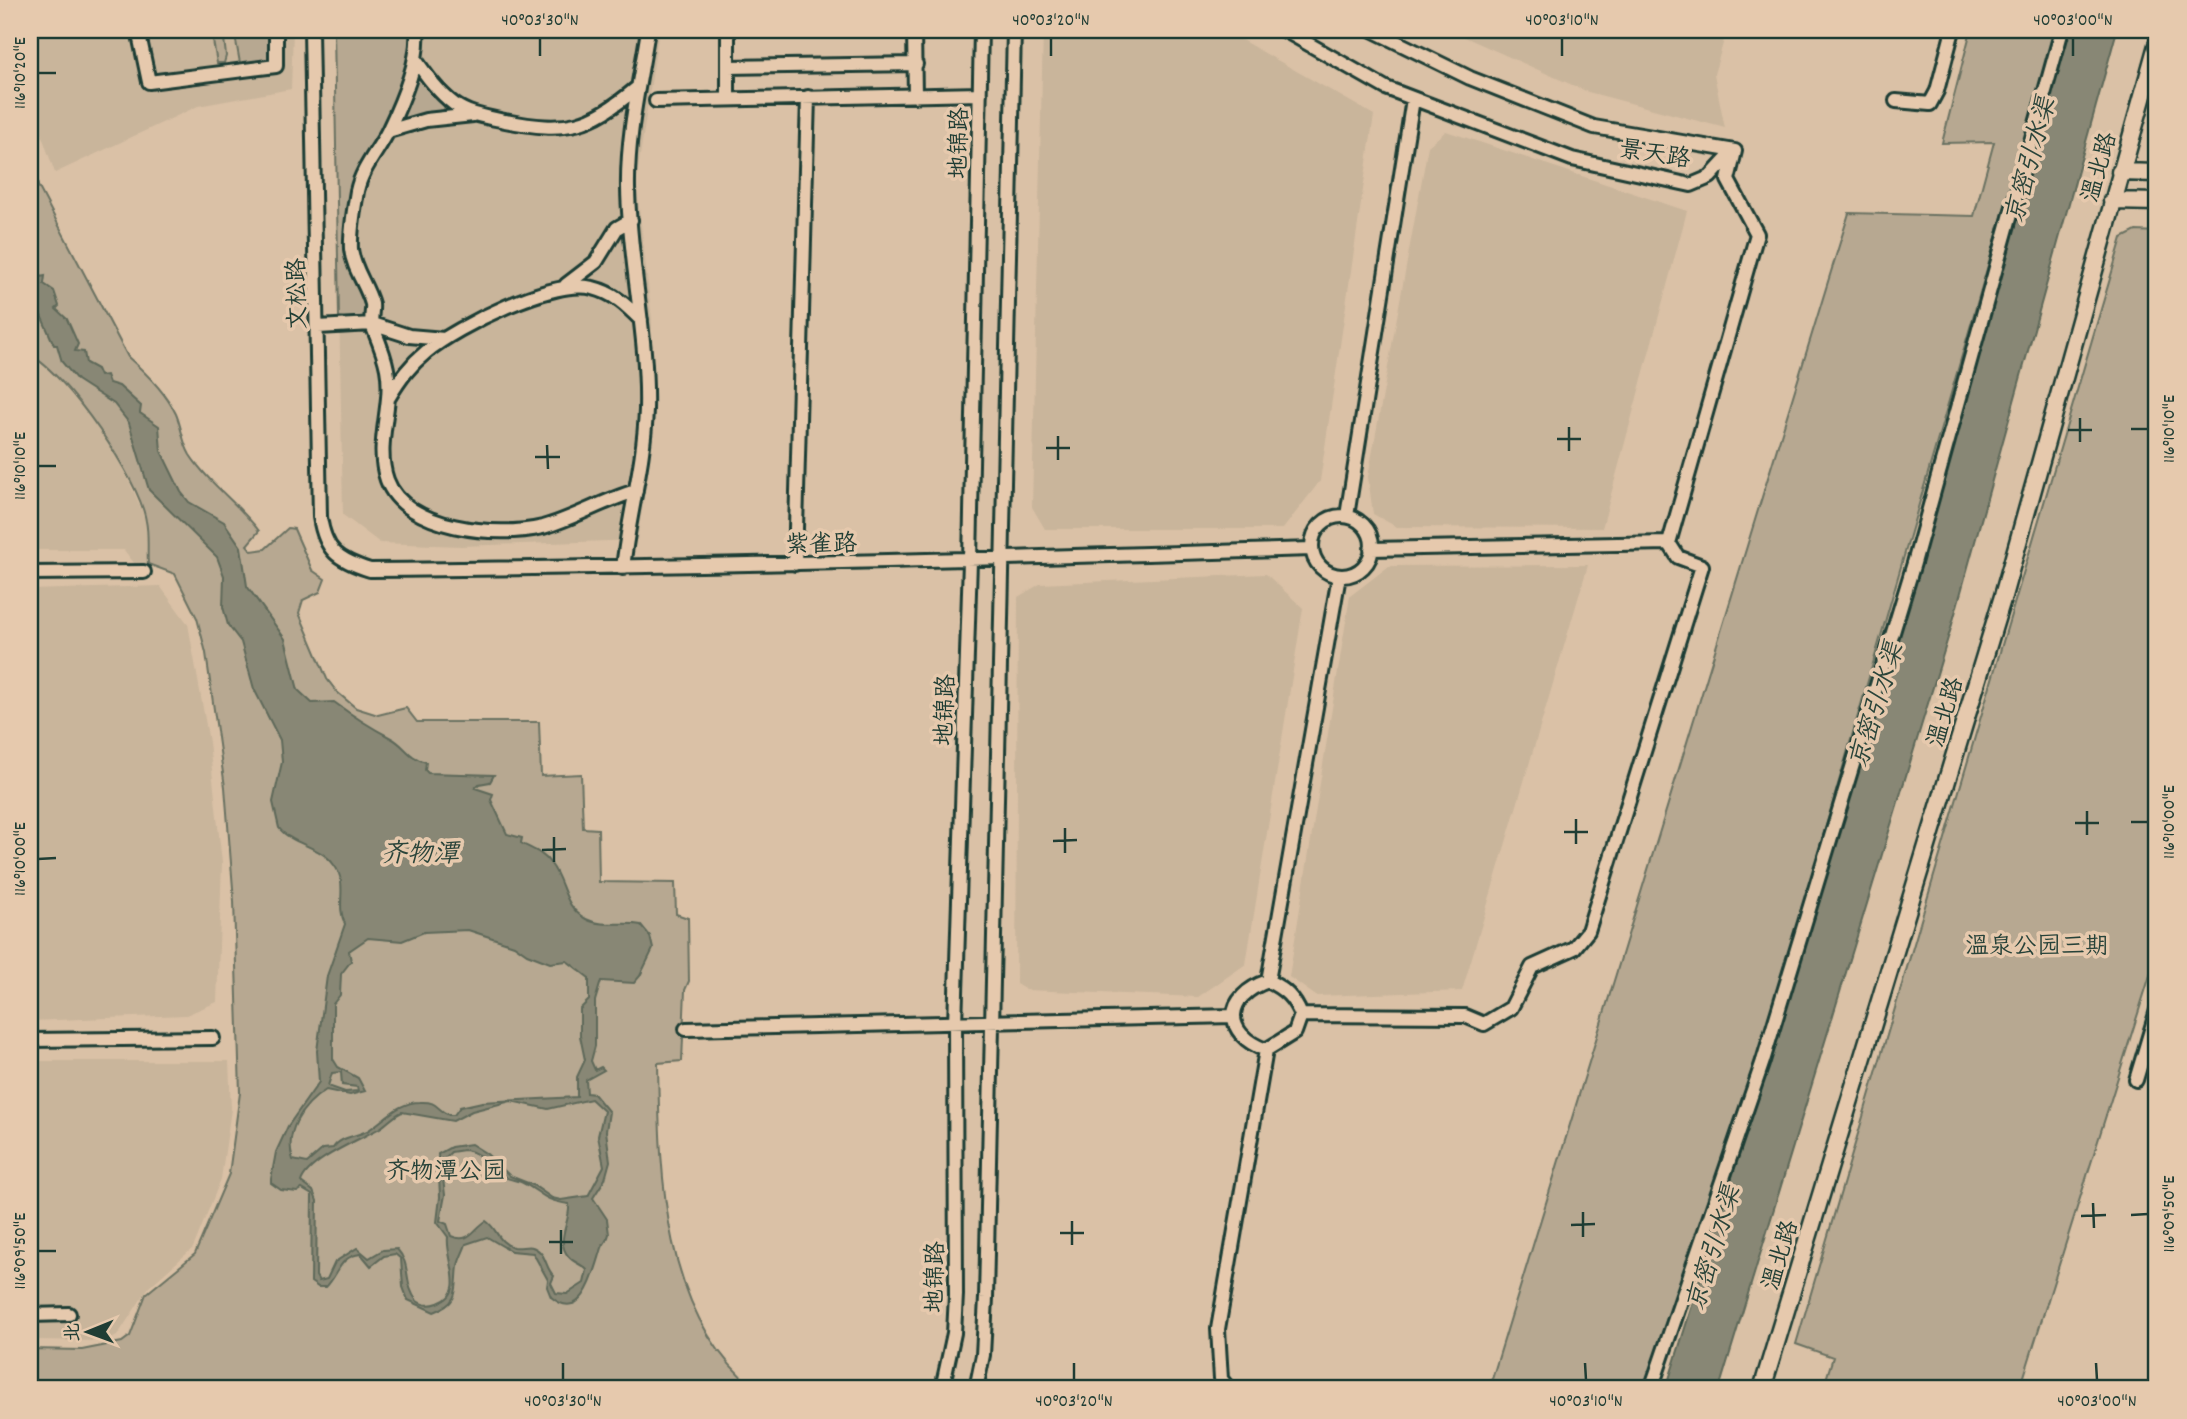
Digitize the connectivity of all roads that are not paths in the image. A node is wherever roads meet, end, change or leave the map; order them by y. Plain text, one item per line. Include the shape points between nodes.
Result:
1 (138, 30) edge
2 (276, 30) edge
3 (311, 30) edge
4 (417, 30) edge
5 (648, 30) edge
6 (728, 30) edge
7 (914, 30) edge
8 (981, 30) edge
9 (1014, 30) edge
10 (1284, 30) edge
11 (1372, 30) edge
12 (1953, 30) edge
13 (2062, 30) edge
14 (2157, 45) edge
15 (415, 59) junction
16 (916, 64) junction
17 (728, 67) junction
18 (638, 87) junction
19 (980, 94) junction
20 (915, 96) junction
21 (808, 97) junction
22 (728, 99) junction
23 (1413, 99) junction
24 (656, 101) dead end
25 (1896, 101) dead end
26 (473, 115) junction
27 (388, 131) junction
28 (1735, 150) junction
29 (2120, 172) junction
30 (2157, 173) edge
31 (2112, 201) junction
32 (2157, 202) edge
33 (631, 220) junction
34 (560, 289) junction
35 (641, 320) junction
36 (372, 324) junction
37 (318, 327) junction
38 (444, 339) junction
39 (387, 400) junction
40 (636, 491) junction
41 (1347, 516) junction
42 (1669, 543) junction
43 (1312, 549) junction
44 (1371, 549) junction
45 (335, 553) joint
46 (1003, 560) junction
47 (970, 561) junction
48 (795, 564) junction
49 (623, 568) junction
50 (144, 572) dead end
51 (30, 573) edge
52 (1339, 576) junction
53 (1268, 981) junction
54 (2157, 1010) edge
55 (1301, 1015) junction
56 (1233, 1016) junction
57 (991, 1023) junction
58 (955, 1024) junction
59 (687, 1029) dead end
60 (214, 1038) dead end
61 (30, 1040) edge
62 (1266, 1050) junction
63 (2136, 1080) dead end
64 (69, 1314) dead end
65 (30, 1315) edge
66 (942, 1389) edge
67 (976, 1389) edge
68 (1229, 1389) edge
69 (1651, 1389) edge
70 (1762, 1389) edge

1 - 2 street via 149,82 276,66
3 - 37 street, 文松路
4 - 15 street
5 - 18 street
6 - 17 street
7 - 16 street
8 - 19 street, 地锦路
9 - 46 street
10 - 23 street, 景天路
11 - 28 street, 景天路 via 1470,78 1594,127
12 - 25 street via 1930,104
13 - 69 street via 1906,589 1763,1061
14 - 29 main road, 温北路
15 - 26 street via 446,98
15 - 27 street
16 - 17 street
16 - 20 street
17 - 22 street
18 - 26 street via 594,118 557,129
18 - 33 street via 629,144
19 - 20 street
19 - 47 street, 地锦路
20 - 21 street
21 - 22 street
21 - 48 street
22 - 24 street
23 - 28 street, 景天路 via 1572,159 1691,185 1710,177
23 - 41 street
26 - 27 street via 426,120
27 - 36 street via 370,158 358,189 351,234 351,252 372,304
28 - 42 street via 1728,180 1757,234
29 - 30 main road
29 - 31 main road, 温北路
31 - 32 main road
31 - 70 main road, 温北路 via 2003,596
33 - 34 street via 617,228 582,277
33 - 35 street
34 - 35 street via 573,286 607,293
34 - 38 street
35 - 40 street via 646,408
36 - 37 street
36 - 38 street via 409,336
36 - 39 street via 388,374
37 - 45 street, 文松路 via 320,517 323,538
38 - 39 street via 404,372
39 - 40 street via 383,423 387,481 403,506 415,514 467,528 540,527 577,517
40 - 49 street
41 - 43 street via 1322,524
41 - 44 street via 1368,531
42 - 44 street
42 - 55 street via 1678,557 1702,566 1588,931 1574,948 1532,967 1511,1008 1484,1024 1465,1016
43 - 46 street, 紫雀路
43 - 52 street via 1321,567
44 - 52 street via 1357,571
45 - 49 street, 紫雀路 via 349,564 370,570
46 - 47 street, 紫雀路
46 - 57 street
47 - 48 street, 紫雀路
47 - 58 street, 地锦路
48 - 49 street, 紫雀路
50 - 51 street
52 - 53 street
53 - 55 street via 1294,1000
53 - 56 street via 1252,986 1238,1000
54 - 63 street
55 - 62 street via 1295,1032
56 - 57 street
56 - 62 street via 1237,1032
57 - 58 street
57 - 67 street via 986,1297
58 - 59 street
58 - 66 street, 地锦路 via 956,1295 951,1354
60 - 61 street
62 - 68 street via 1219,1329 1221,1379
64 - 65 street

